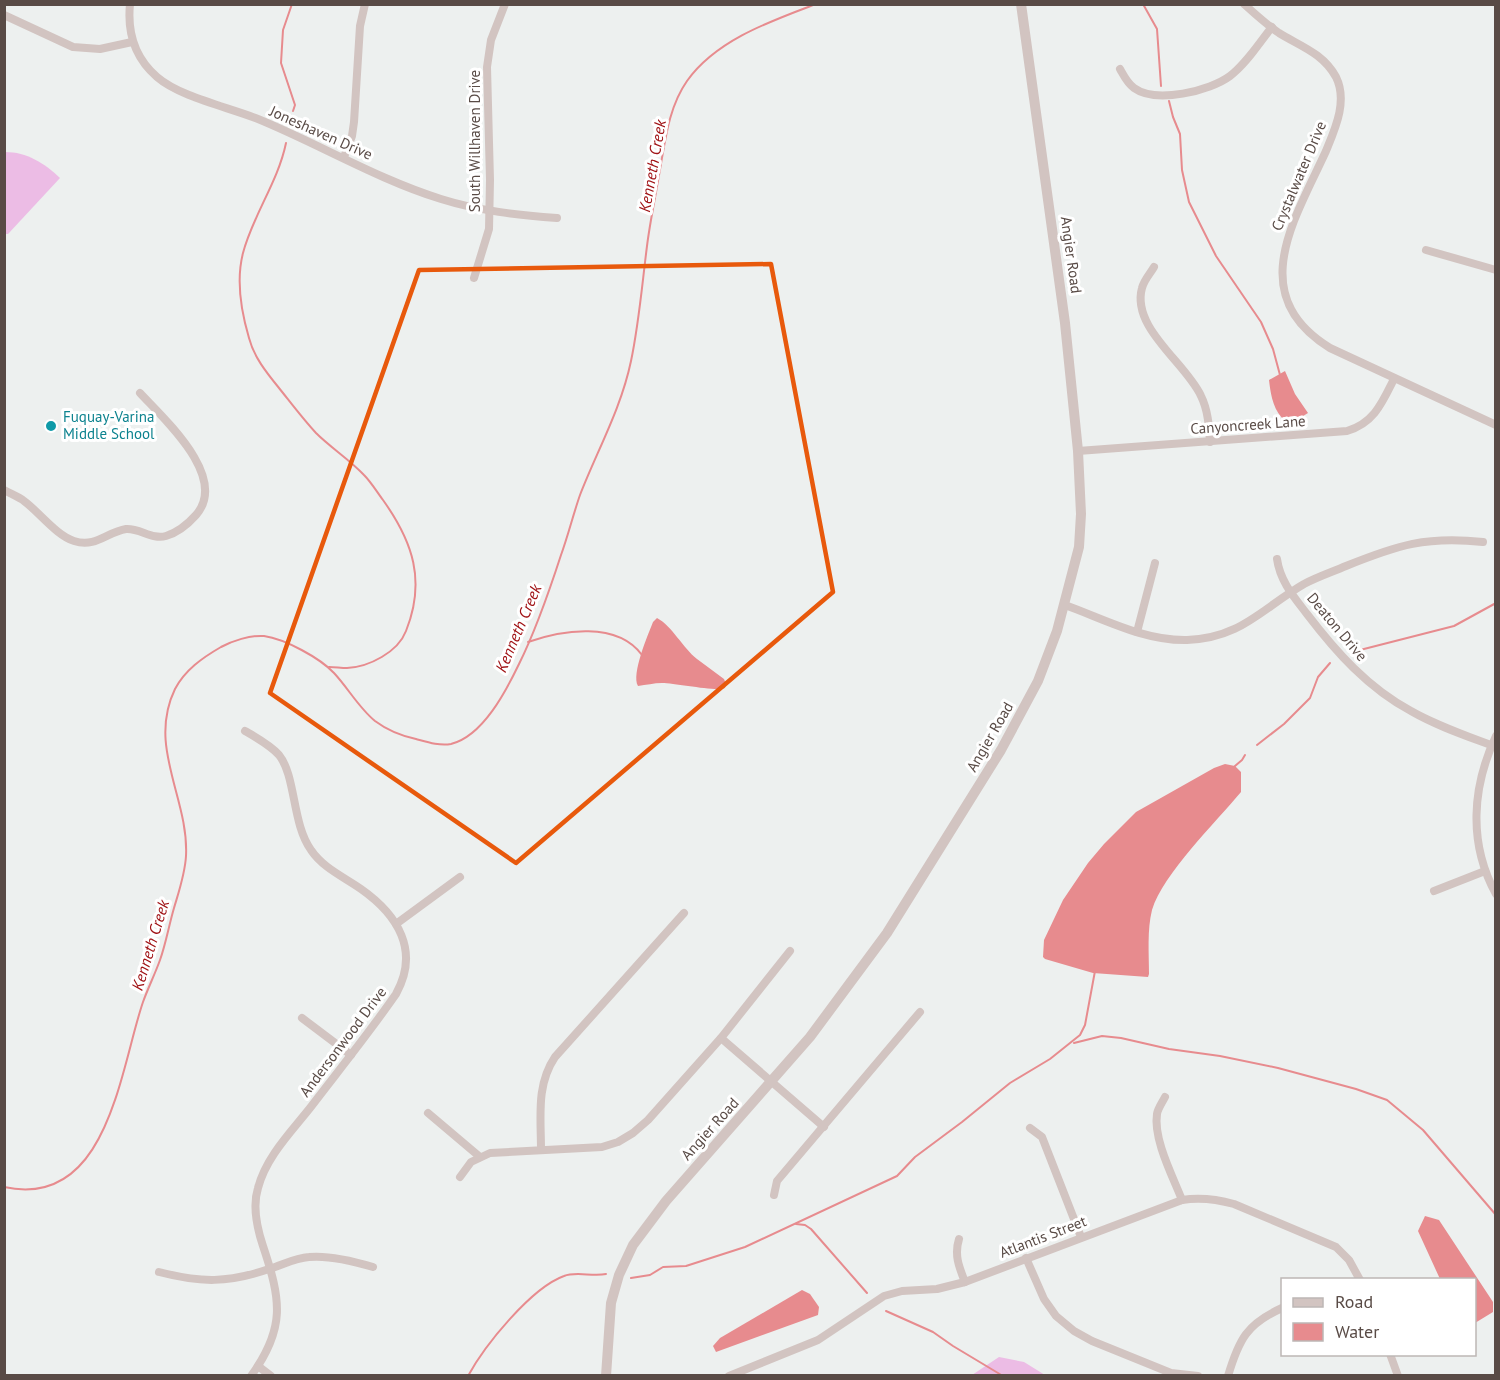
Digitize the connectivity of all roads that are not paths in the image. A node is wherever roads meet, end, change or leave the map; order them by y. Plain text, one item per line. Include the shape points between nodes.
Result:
1 (130, 4) edge
2 (365, 4) edge
3 (505, 4) edge
4 (1021, 4) edge
5 (1244, 4) edge
6 (4, 15) edge
7 (1272, 27) junction
8 (132, 42) junction
9 (1120, 69) dead end
10 (344, 157) junction
11 (489, 210) junction
12 (557, 218) dead end
13 (1426, 250) dead end
14 (1154, 267) dead end
15 (1496, 270) edge
16 (474, 278) dead end
17 (1394, 379) junction
18 (140, 393) dead end
19 (1496, 425) edge
20 (1210, 442) junction
21 (1078, 451) junction
22 (4, 490) edge
23 (1483, 542) dead end
24 (1277, 559) dead end
25 (1155, 563) dead end
26 (1291, 593) junction
27 (1065, 604) junction
28 (1137, 632) junction
29 (245, 731) dead end
30 (1496, 736) edge
31 (1493, 747) edge
32 (1485, 871) junction
33 (460, 877) dead end
34 (1434, 891) dead end
35 (1496, 894) edge
36 (684, 913) dead end
37 (396, 924) junction
38 (790, 951) dead end
39 (920, 1012) dead end
40 (302, 1018) dead end
41 (721, 1038) junction
42 (351, 1055) junction
43 (772, 1082) junction
44 (1164, 1097) dead end
45 (428, 1113) dead end
46 (824, 1127) junction
47 (1030, 1128) dead end
48 (541, 1150) junction
49 (480, 1157) junction
50 (460, 1177) dead end
51 (774, 1195) dead end
52 (1182, 1200) junction
53 (1081, 1237) junction
54 (959, 1239) dead end
55 (1026, 1258) junction
56 (373, 1267) dead end
57 (271, 1269) junction
58 (159, 1272) dead end
59 (1359, 1278) edge
60 (965, 1282) junction
61 (1281, 1308) edge
62 (1391, 1356) edge
63 (758, 1365) junction
64 (258, 1366) junction
65 (760, 1374) edge
66 (251, 1376) edge
67 (271, 1376) edge
68 (606, 1376) edge
69 (729, 1376) edge
70 (1198, 1376) edge
71 (1228, 1376) edge
72 (1398, 1376) edge

1 - 8 street, Joneshaven Drive
2 - 10 street via 354,122
3 - 11 street, South Willhaven Drive via 491,40 487,67
4 - 21 street, Angier Road via 1065,323
5 - 7 street, Crystalwater Drive
6 - 8 street via 73,47 100,49
7 - 9 street via 1238,69 1202,89 1173,95 1147,94 1127,82
7 - 17 street, Crystalwater Drive via 1321,57 1336,77 1340,95 1335,130 1285,243 1282,275 1289,304 1316,339
8 - 10 street, Joneshaven Drive via 141,60 171,87 246,114
10 - 11 street, Joneshaven Drive via 440,199
11 - 12 street, Joneshaven Drive
11 - 16 street, South Willhaven Drive via 489,229
13 - 15 street
14 - 20 street via 1142,291 1145,314 1160,343 1201,395
17 - 19 street, Crystalwater Drive
17 - 20 street, Canyoncreek Lane via 1378,411 1357,428 1339,433
18 - 22 street via 187,445 202,472 205,495 199,510 185,526 166,536 126,529 97,542 73,541 23,500
20 - 21 street, Canyoncreek Lane
21 - 27 street, Angier Road via 1079,539
23 - 26 street via 1448,540 1403,545 1316,578
24 - 26 street, Deaton Drive
25 - 28 street
26 - 28 street via 1251,621 1208,638 1176,640
26 - 31 street, Deaton Drive via 1338,654 1382,692 1412,712
27 - 28 street
27 - 43 street, Angier Road via 1038,681 976,791 861,971
29 - 37 street, Andersonwood Drive via 282,760 309,849 376,901
30 - 31 street
31 - 32 street via 1482,769 1476,801 1477,838
32 - 34 street
32 - 35 street
33 - 37 street
36 - 48 street via 547,1069 542,1084
37 - 42 street, Andersonwood Drive via 408,959 406,972 396,994
38 - 41 street
39 - 46 street
40 - 42 street
41 - 43 street
41 - 48 street via 633,1133 602,1146
42 - 57 street, Andersonwood Drive via 290,1133 262,1177 256,1215
43 - 46 street
43 - 68 street, Angier Road via 666,1201 633,1245 618,1275 611,1303
44 - 52 street via 1157,1122
45 - 49 street
46 - 51 street via 777,1181
47 - 53 street via 1042,1137
48 - 49 street
49 - 50 street
52 - 53 street, Atlantis Street
52 - 59 street, Atlantis Street via 1204,1198 1234,1204 1335,1247
53 - 55 street, Atlantis Street
54 - 60 street via 956,1257
55 - 60 street, Atlantis Street
55 - 70 street via 1044,1299 1074,1331 1171,1373
56 - 57 street via 307,1257
57 - 58 street via 212,1282
57 - 64 street, Andersonwood Drive via 277,1297 276,1326
60 - 63 street, Atlantis Street via 884,1296 818,1340
61 - 71 street via 1251,1328 1237,1347
62 - 72 street
63 - 65 street
63 - 69 street, Atlantis Street
64 - 66 street, Andersonwood Drive
64 - 67 street

